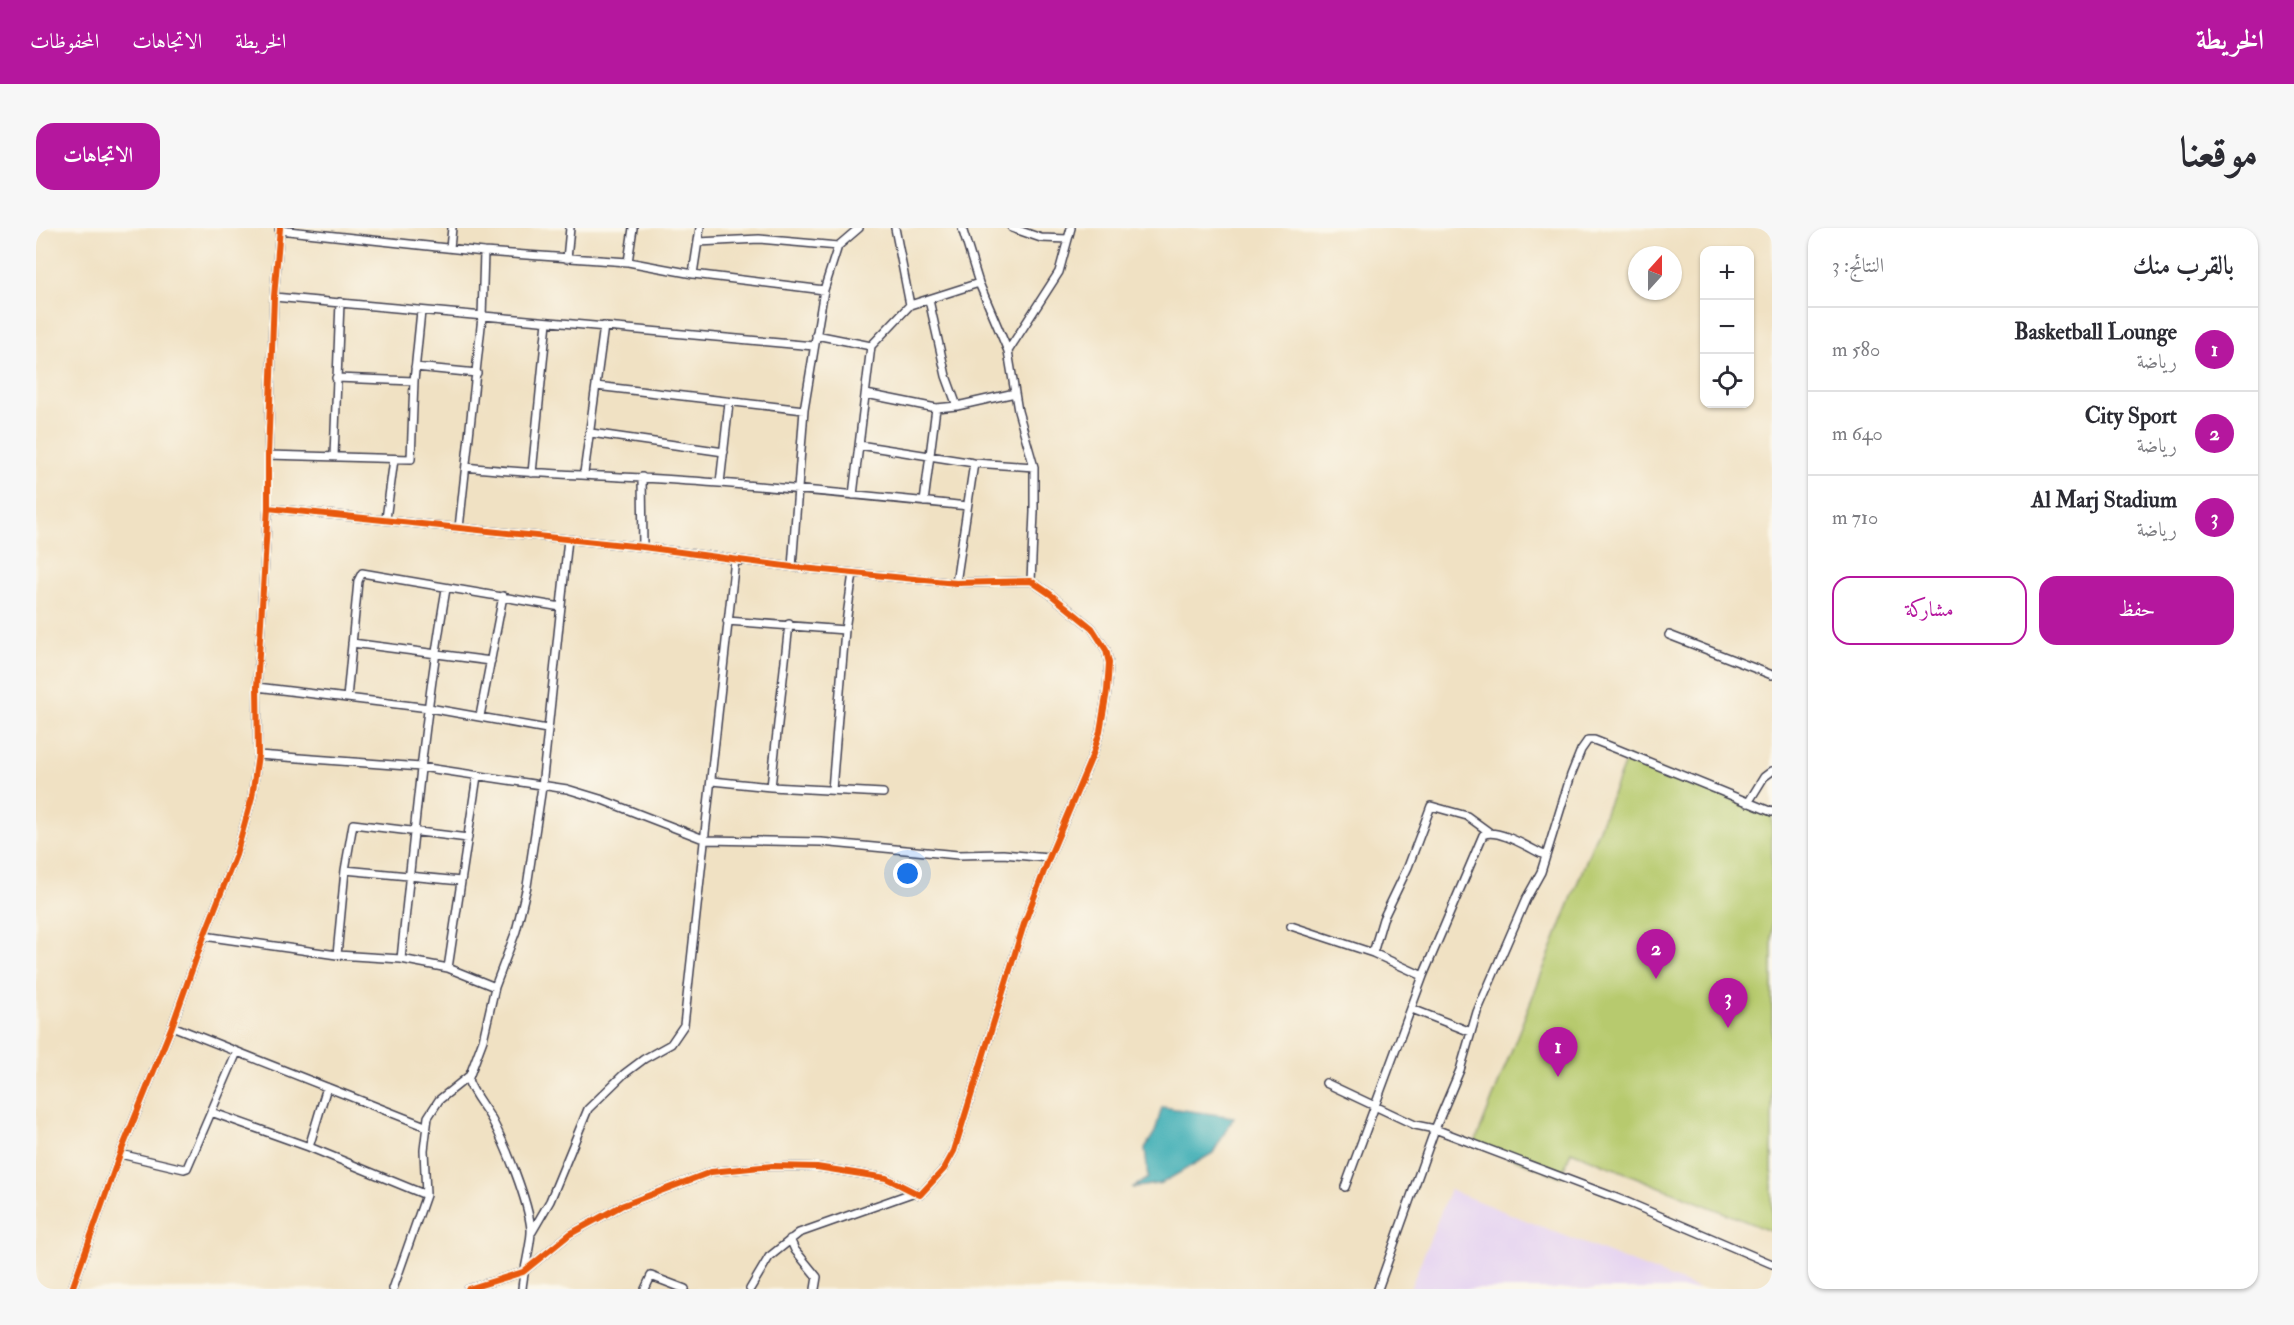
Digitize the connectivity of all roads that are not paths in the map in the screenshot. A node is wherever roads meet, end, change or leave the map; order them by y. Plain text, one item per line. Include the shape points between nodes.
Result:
1 (345, 228) edge
2 (452, 228) edge
3 (570, 228) edge
4 (633, 228) edge
5 (700, 228) edge
6 (859, 228) edge
7 (895, 228) edge
8 (963, 228) edge
9 (1012, 228) edge
10 (1071, 228) edge
11 (279, 229) edge
12 (344, 237) junction
13 (1068, 239) junction
14 (698, 242) junction
15 (838, 246) junction
16 (450, 248) junction
17 (484, 252) junction
18 (567, 259) junction
19 (628, 262) junction
20 (693, 274) junction
21 (979, 283) junction
22 (824, 290) junction
23 (274, 297) junction
24 (929, 300) junction
25 (340, 302) junction
26 (910, 305) junction
27 (421, 311) junction
28 (482, 317) junction
29 (547, 322) junction
30 (604, 326) junction
31 (816, 335) junction
32 (814, 346) junction
33 (871, 346) junction
34 (1008, 351) junction
35 (415, 367) junction
36 (477, 373) junction
37 (336, 378) junction
38 (414, 381) junction
39 (596, 386) junction
40 (1015, 393) junction
41 (866, 394) junction
42 (729, 403) junction
43 (957, 406) junction
44 (936, 408) junction
45 (804, 410) junction
46 (591, 433) junction
47 (860, 446) junction
48 (724, 452) junction
49 (268, 455) junction
50 (334, 456) junction
51 (931, 458) junction
52 (394, 459) junction
53 (974, 463) junction
54 (466, 467) junction
55 (1034, 467) junction
56 (532, 473) junction
57 (584, 473) junction
58 (642, 477) junction
59 (720, 483) junction
60 (799, 488) junction
61 (853, 495) junction
62 (924, 502) junction
63 (966, 506) junction
64 (268, 508) junction
65 (386, 519) junction
66 (459, 528) junction
67 (568, 539) junction
68 (643, 547) junction
69 (735, 560) junction
70 (792, 567) junction
71 (853, 573) junction
72 (1031, 581) junction
73 (956, 583) junction
74 (446, 589) junction
75 (503, 596) junction
76 (561, 607) junction
77 (727, 621) junction
78 (789, 624) junction
79 (846, 630) junction
80 (1669, 635) dead end
81 (352, 643) junction
82 (435, 653) junction
83 (491, 661) junction
84 (1772, 675) edge
85 (257, 687) junction
86 (347, 698) junction
87 (429, 708) junction
88 (480, 716) junction
89 (548, 729) junction
90 (258, 755) junction
91 (421, 767) junction
92 (1772, 771) edge
93 (477, 776) junction
94 (712, 781) junction
95 (542, 787) junction
96 (771, 788) junction
97 (832, 790) junction
98 (883, 793) dead end
99 (1748, 803) junction
100 (1772, 812) edge
101 (413, 831) junction
102 (1489, 832) junction
103 (468, 838) junction
104 (706, 840) junction
105 (1546, 856) junction
106 (1049, 858) junction
107 (345, 870) junction
108 (410, 877) junction
109 (461, 881) junction
110 (1291, 926) dead end
111 (204, 936) junction
112 (1373, 953) junction
113 (337, 955) junction
114 (401, 959) junction
115 (448, 968) junction
116 (1423, 976) junction
117 (495, 987) junction
118 (1412, 1009) junction
119 (172, 1026) junction
120 (1471, 1032) junction
121 (237, 1052) junction
122 (469, 1076) junction
123 (1326, 1083) dead end
124 (327, 1087) junction
125 (1374, 1106) junction
126 (211, 1112) junction
127 (425, 1126) junction
128 (1434, 1129) junction
129 (309, 1147) junction
130 (120, 1154) junction
131 (1345, 1187) dead end
132 (915, 1192) junction
133 (426, 1195) junction
134 (532, 1232) junction
135 (790, 1239) junction
136 (1772, 1264) edge
137 (523, 1272) junction
138 (72, 1289) edge
139 (393, 1289) edge
140 (468, 1289) edge
141 (522, 1289) edge
142 (645, 1289) edge
143 (685, 1289) edge
144 (750, 1289) edge
145 (815, 1289) edge
146 (1378, 1289) edge

1 - 12 street
2 - 16 street
3 - 18 street
4 - 19 street
5 - 14 street
6 - 15 street
7 - 26 street
8 - 21 street
9 - 13 street via 1041,238
10 - 13 street
11 - 12 street
11 - 23 street
12 - 16 street
13 - 34 street via 1059,272
14 - 15 street via 759,239
14 - 20 street
15 - 22 street
16 - 17 street
17 - 18 street
17 - 28 street
18 - 19 street
19 - 20 street
20 - 22 street
21 - 24 street
21 - 34 street
22 - 31 street
23 - 25 street
23 - 49 street
24 - 26 street
24 - 43 street
25 - 27 street
25 - 37 street
26 - 33 street
27 - 28 street
27 - 35 street
28 - 29 street
28 - 36 street
29 - 30 street
29 - 56 street
30 - 32 street
30 - 39 street
31 - 32 street
31 - 33 street
32 - 45 street
33 - 41 street
34 - 40 street
35 - 36 street
35 - 38 street
36 - 54 street
37 - 38 street
37 - 50 street
38 - 52 street via 411,458
39 - 42 street
39 - 46 street
40 - 43 street
40 - 55 street
41 - 44 street
41 - 47 street
42 - 45 street
42 - 48 street
43 - 44 street
44 - 51 street
45 - 60 street
46 - 48 street
46 - 57 street
47 - 51 street
47 - 61 street
48 - 59 street
49 - 50 street
49 - 64 street
50 - 52 street
51 - 53 street
51 - 62 street
52 - 65 street
53 - 55 street
53 - 63 street
54 - 56 street
54 - 66 street
55 - 72 street
56 - 57 street
57 - 58 street
58 - 59 street
58 - 68 street
59 - 60 street
60 - 61 street
60 - 70 street
61 - 62 street
62 - 63 street
63 - 73 street
64 - 65 street
64 - 85 street
65 - 66 street
66 - 67 street
67 - 68 street
67 - 76 street
68 - 69 street
69 - 70 street
69 - 77 street
70 - 71 street
71 - 73 street
71 - 79 street
72 - 73 street
72 - 106 street via 1092,628 1109,663 1102,723 1093,754
74 - 75 street
74 - 81 street via 360,574
74 - 82 street
75 - 76 street
75 - 83 street
76 - 89 street
77 - 78 street
77 - 94 street
78 - 79 street
78 - 96 street
79 - 97 street
80 - 84 street
81 - 82 street
81 - 86 street
82 - 83 street
82 - 87 street
83 - 88 street
85 - 86 street
85 - 90 street
86 - 87 street
87 - 88 street
87 - 91 street
88 - 89 street
89 - 95 street
90 - 91 street
90 - 111 street via 245,828
91 - 93 street
91 - 101 street
92 - 99 street
93 - 95 street
93 - 103 street
94 - 96 street
94 - 104 street
95 - 104 street via 567,789 600,799
95 - 117 street via 522,908
96 - 97 street
97 - 98 street
99 - 100 street
99 - 105 street via 1588,740 1571,775
101 - 103 street
101 - 107 street via 354,823
101 - 108 street
102 - 105 street
102 - 112 street via 1467,816 1431,806 1383,919
102 - 116 street via 1480,841
103 - 109 street
104 - 106 street via 821,842 958,855
104 - 134 street via 684,1025 671,1044 631,1069 588,1109 550,1201
105 - 120 street
106 - 132 street via 1024,924 951,1159 920,1195
107 - 108 street
107 - 113 street
108 - 109 street
108 - 114 street
109 - 115 street
110 - 112 street
111 - 113 street
111 - 119 street
112 - 116 street
113 - 114 street
114 - 115 street
115 - 117 street
116 - 118 street
117 - 122 street via 483,1040
118 - 120 street
118 - 125 street
119 - 121 street
119 - 130 street
120 - 128 street via 1460,1070
121 - 124 street
121 - 126 street
122 - 127 street via 439,1100
122 - 134 street via 507,1152
123 - 125 street
124 - 127 street
124 - 129 street
125 - 128 street via 1415,1125
125 - 131 street
126 - 129 street
126 - 130 street via 188,1168
127 - 133 street
128 - 136 street via 1627,1202
128 - 146 street
129 - 133 street
130 - 138 street
132 - 135 street via 813,1227
132 - 137 street via 886,1178 817,1167 772,1166 711,1172 621,1206 570,1234
133 - 139 street
134 - 137 street
135 - 144 street via 769,1257
135 - 145 street via 817,1277
137 - 140 street
137 - 141 street
142 - 143 street via 651,1276

